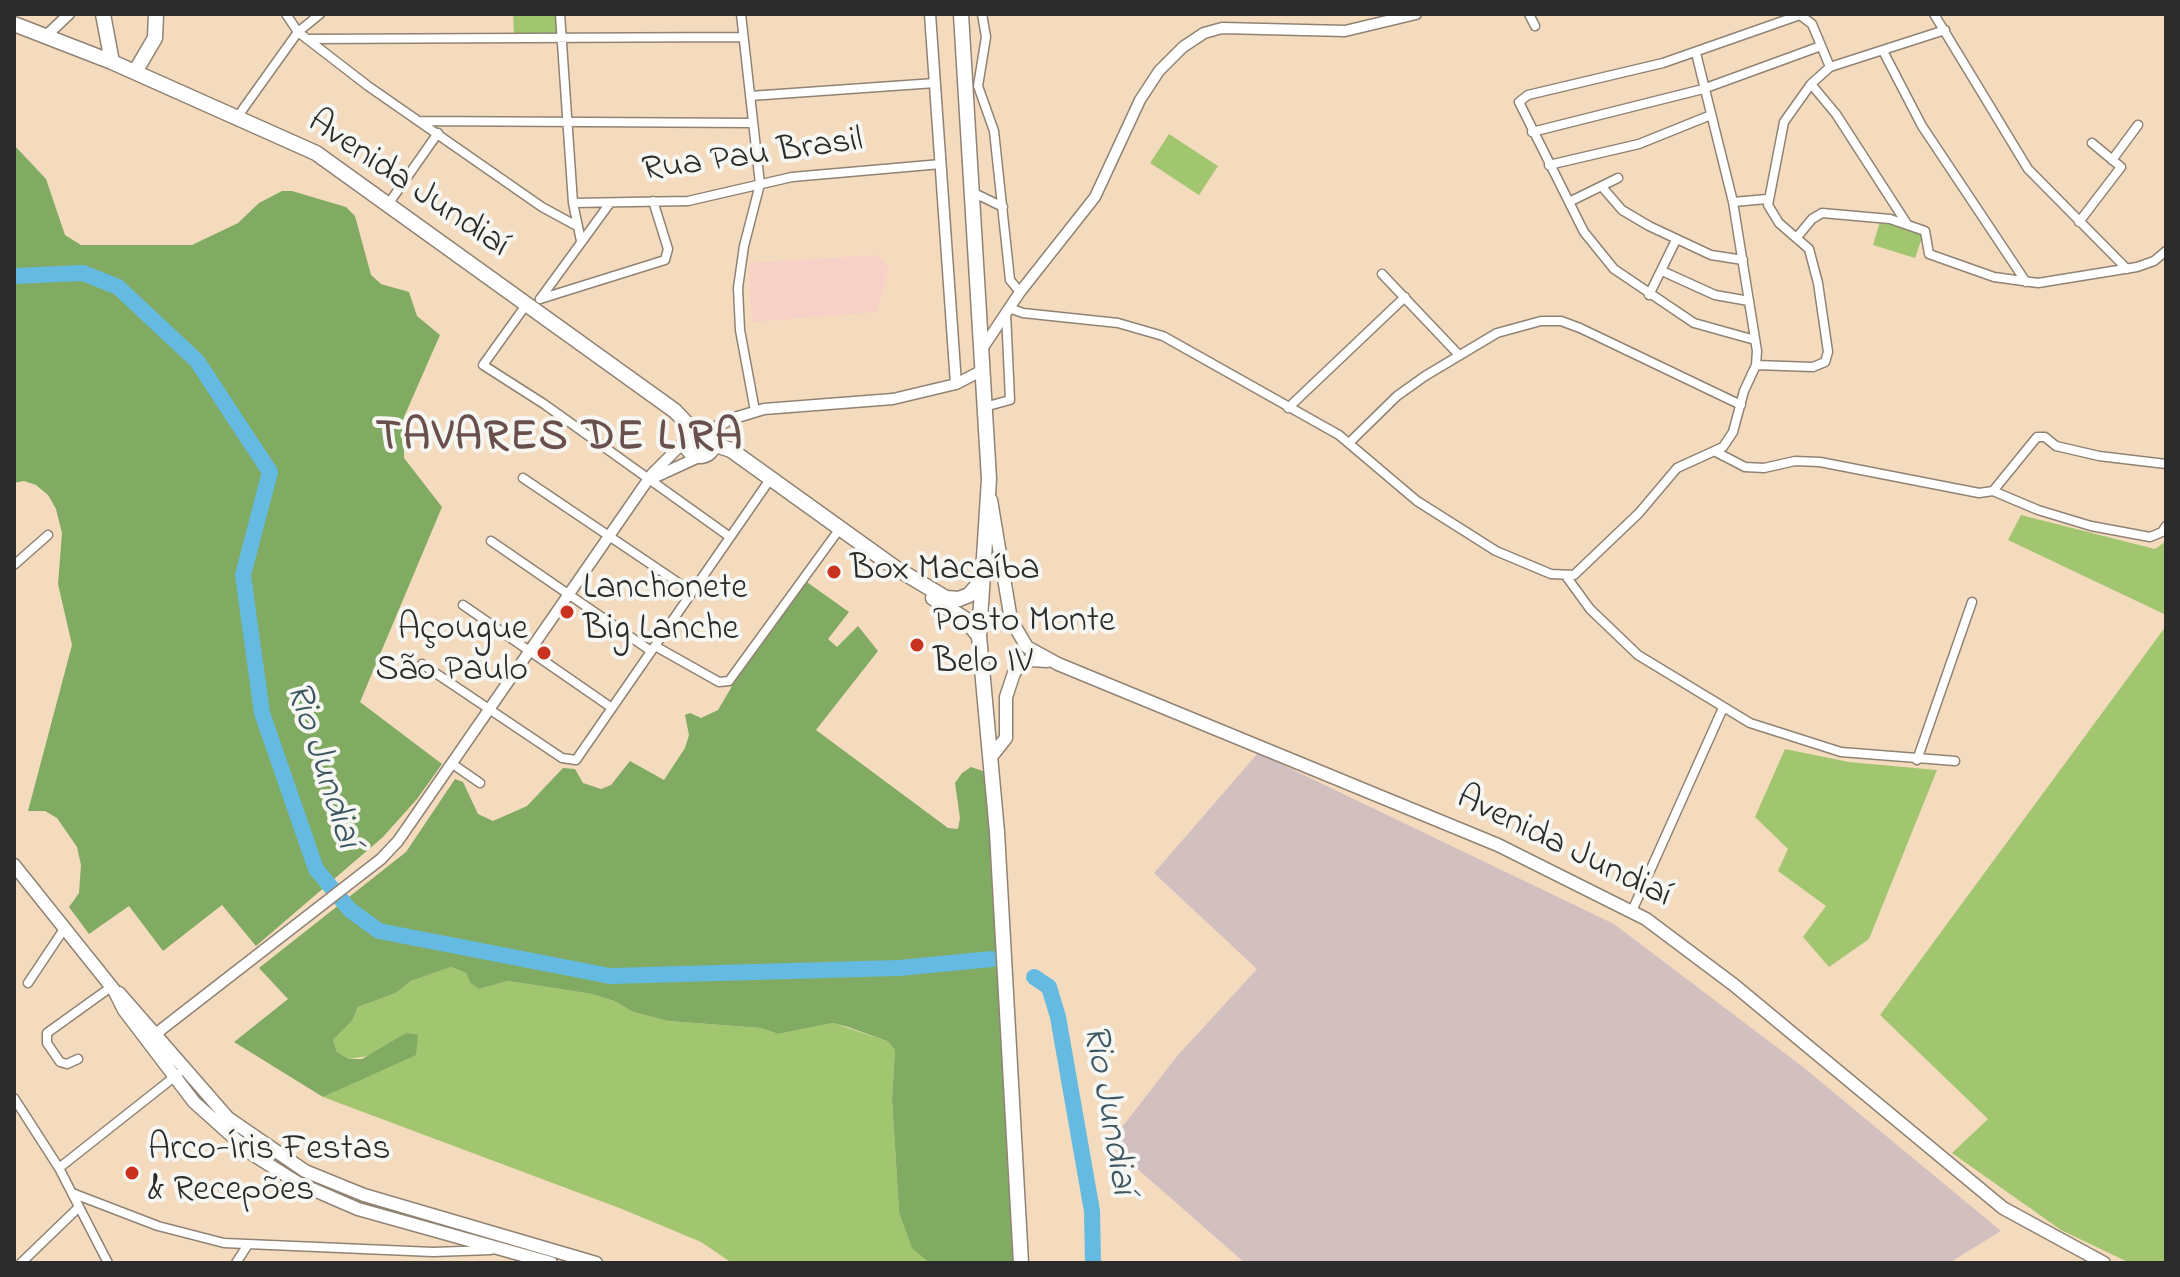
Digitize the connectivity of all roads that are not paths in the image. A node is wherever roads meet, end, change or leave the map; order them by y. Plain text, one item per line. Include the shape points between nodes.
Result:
1 (69, 14) edge
2 (103, 14) edge
3 (156, 14) edge
4 (286, 14) edge
5 (320, 14) edge
6 (560, 14) edge
7 (741, 14) edge
8 (930, 14) edge
9 (961, 14) edge
10 (982, 14) edge
11 (1416, 14) edge
12 (1529, 14) edge
13 (1934, 14) edge
14 (14, 24) edge
15 (1535, 26) dead end
16 (1945, 30) junction
17 (298, 32) junction
18 (47, 35) junction
19 (743, 37) junction
20 (561, 38) junction
21 (307, 39) junction
22 (1821, 46) junction
23 (1883, 51) junction
24 (1696, 53) junction
25 (112, 62) junction
26 (1830, 67) junction
27 (135, 72) junction
28 (935, 83) junction
29 (1811, 84) junction
30 (972, 87) junction
31 (1703, 89) junction
32 (750, 96) junction
33 (1711, 115) junction
34 (238, 116) junction
35 (418, 121) junction
36 (568, 121) junction
37 (752, 123) junction
38 (2138, 125) dead end
39 (1532, 132) junction
40 (438, 133) junction
41 (2092, 143) dead end
42 (2112, 160) junction
43 (941, 164) junction
44 (1549, 165) junction
45 (1618, 178) dead end
46 (760, 184) junction
47 (1603, 188) junction
48 (972, 192) junction
49 (1767, 199) junction
50 (653, 201) junction
51 (1569, 202) junction
52 (1733, 202) junction
53 (389, 203) junction
54 (573, 203) junction
55 (610, 203) junction
56 (1003, 207) junction
57 (2079, 222) junction
58 (1907, 224) junction
59 (575, 225) junction
60 (1798, 236) junction
61 (1676, 240) junction
62 (581, 241) junction
63 (2166, 251) edge
64 (1743, 260) junction
65 (2127, 269) junction
66 (1662, 271) junction
67 (1382, 274) dead end
68 (2026, 282) junction
69 (1020, 292) junction
70 (1649, 295) junction
71 (1405, 297) junction
72 (1749, 301) junction
73 (533, 305) junction
74 (1008, 310) junction
75 (1755, 340) junction
76 (980, 351) junction
77 (1459, 355) junction
78 (1756, 365) junction
79 (981, 371) junction
80 (956, 384) junction
81 (1741, 405) junction
82 (984, 407) junction
83 (1288, 408) junction
84 (755, 411) junction
85 (701, 440) junction
86 (1349, 443) junction
87 (1716, 452) junction
88 (2166, 464) edge
89 (771, 477) junction
90 (523, 478) dead end
91 (989, 479) junction
92 (649, 480) junction
93 (1993, 491) junction
94 (841, 526) junction
95 (2166, 526) edge
96 (48, 535) dead end
97 (730, 537) junction
98 (609, 538) junction
99 (491, 541) dead end
100 (14, 565) edge
101 (1566, 576) junction
102 (912, 579) junction
103 (981, 581) junction
104 (692, 592) junction
105 (570, 596) junction
106 (1972, 602) dead end
107 (463, 605) dead end
108 (979, 636) junction
109 (653, 648) junction
110 (532, 653) junction
111 (422, 664) dead end
112 (1058, 664) junction
113 (612, 708) junction
114 (1723, 708) junction
115 (492, 710) junction
116 (990, 758) junction
117 (1917, 760) junction
118 (1955, 761) dead end
119 (454, 765) junction
120 (480, 783) dead end
121 (14, 865) edge
122 (1632, 911) junction
123 (64, 929) junction
124 (28, 983) dead end
125 (113, 988) junction
126 (152, 1036) junction
127 (78, 1059) dead end
128 (181, 1072) junction
129 (14, 1098) edge
130 (59, 1168) junction
131 (72, 1193) junction
132 (79, 1207) junction
133 (507, 1243) junction
134 (247, 1246) junction
135 (21, 1263) edge
136 (108, 1263) edge
137 (236, 1263) edge
138 (551, 1263) edge
139 (596, 1263) edge
140 (1021, 1263) edge
141 (2104, 1263) edge

1 - 18 street
2 - 25 main road
3 - 27 main road via 155,38
4 - 17 street
5 - 17 street
6 - 20 street
7 - 19 street
8 - 28 street
9 - 30 main road
10 - 30 street via 986,37
11 - 69 street via 1345,31 1230,28 1197,36 1149,84 1095,197
12 - 15 street
13 - 16 street
14 - 18 main road, Avenida Jundiaí
16 - 23 street
16 - 57 street via 2028,169
17 - 21 street
17 - 34 street
18 - 25 main road, Avenida Jundiaí
19 - 20 street
19 - 32 street
20 - 21 street
20 - 36 street
21 - 35 street
22 - 24 street via 1809,18 1800,15
22 - 26 street
22 - 31 street
23 - 26 street
23 - 68 street via 1922,126
24 - 31 street
24 - 39 street via 1528,95 1519,104
25 - 27 main road, Avenida Jundiaí
26 - 29 street
27 - 34 main road, Avenida Jundiaí
28 - 32 street
28 - 43 street
29 - 49 street via 1780,131
29 - 58 street
30 - 48 main road
30 - 56 street via 994,131
31 - 33 street
31 - 39 street
32 - 37 street
33 - 44 street via 1639,144
33 - 52 street
34 - 53 main road, Avenida Jundiaí via 294,141
35 - 36 street
35 - 40 street
36 - 37 street
36 - 54 street
37 - 46 street
38 - 42 street
39 - 44 street
40 - 53 street
40 - 59 street
41 - 42 street
42 - 57 street via 2121,167
43 - 46 street, Rua Pau Brasil via 823,173
43 - 80 street
44 - 51 street
45 - 47 street
46 - 50 street, Rua Pau Brasil via 688,201
46 - 84 street via 738,288
47 - 51 street
47 - 61 street via 1622,210
48 - 56 street
48 - 76 main road
49 - 52 street
49 - 60 street via 1779,223
50 - 55 street, Rua Pau Brasil
50 - 73 street via 668,249 665,260
51 - 70 street via 1602,257
52 - 64 street
53 - 73 main road, Avenida Jundiaí
54 - 55 street, Rua Pau Brasil
54 - 59 street
55 - 62 street
56 - 69 street via 1010,280
57 - 65 street
58 - 60 street via 1822,213
58 - 68 street via 1926,232 1929,254 1994,277
59 - 62 street
60 - 78 street via 1809,249 1815,270 1825,362 1813,367
61 - 64 street via 1711,255
61 - 66 street
62 - 73 street
63 - 65 street via 2149,264
64 - 72 street
65 - 68 street
66 - 70 street
66 - 72 street via 1715,295
67 - 71 street
69 - 74 street
70 - 75 street via 1694,323
71 - 77 street
71 - 83 street
72 - 75 street
73 - 85 main road, Avenida Jundiaí via 675,411
73 - 92 street via 483,365
74 - 76 street
74 - 82 street via 1010,400
74 - 83 street via 1149,330
75 - 78 street
76 - 79 main road
77 - 81 street via 1516,326 1561,321
77 - 86 street via 1412,384
78 - 81 street
79 - 80 street
79 - 82 main road
80 - 84 street via 893,399
81 - 87 street via 1733,432
82 - 91 main road
83 - 86 street
84 - 85 street
85 - 89 main road, Avenida Jundiaí via 731,450
85 - 92 street
85 - 92 street
86 - 101 street via 1407,494 1476,539 1533,568
87 - 93 street via 1753,468 1807,461 1965,492
87 - 101 street via 1677,468 1597,556
88 - 93 street via 2099,456 2037,437
89 - 94 main road, Avenida Jundiaí
89 - 97 street
90 - 98 street
91 - 103 main road
91 - 112 main road, Avenida Jundiaí via 1011,620 1027,647
92 - 97 street
92 - 98 street
93 - 95 street via 2091,526 2150,537
94 - 102 main road, Avenida Jundiaí
94 - 109 street via 729,681 719,682
96 - 100 street
97 - 104 street
98 - 104 street
98 - 105 street
99 - 105 street
101 - 114 street via 1590,609 1638,655
102 - 103 main road, Avenida Jundiaí via 954,599 969,595
102 - 108 main road, Avenida Jundiaí
103 - 108 main road
104 - 109 street
105 - 109 street
105 - 110 street
106 - 117 street
107 - 110 street
108 - 116 main road
109 - 113 street
110 - 113 street
110 - 115 street
111 - 115 street
112 - 116 main road, Avenida Jundiaí via 1030,660 1020,665 1006,697 1006,738
112 - 122 main road, Avenida Jundiaí via 1498,845
113 - 115 street via 576,760 562,758
114 - 117 street via 1821,748
114 - 122 street
115 - 119 street
116 - 140 main road
117 - 118 street
119 - 120 street
119 - 126 street via 398,841
121 - 123 main road
122 - 141 main road, Avenida Jundiaí via 1734,985 2003,1208
123 - 124 street
123 - 125 main road
125 - 126 main road
125 - 127 street via 47,1033 47,1043 60,1062
126 - 128 main road
128 - 130 street
128 - 133 main road via 228,1118 305,1171
129 - 130 street
130 - 131 street
131 - 132 street
131 - 134 street via 183,1234
132 - 135 street
132 - 136 street
133 - 134 street via 433,1252
133 - 138 main road
133 - 139 main road
134 - 137 street

